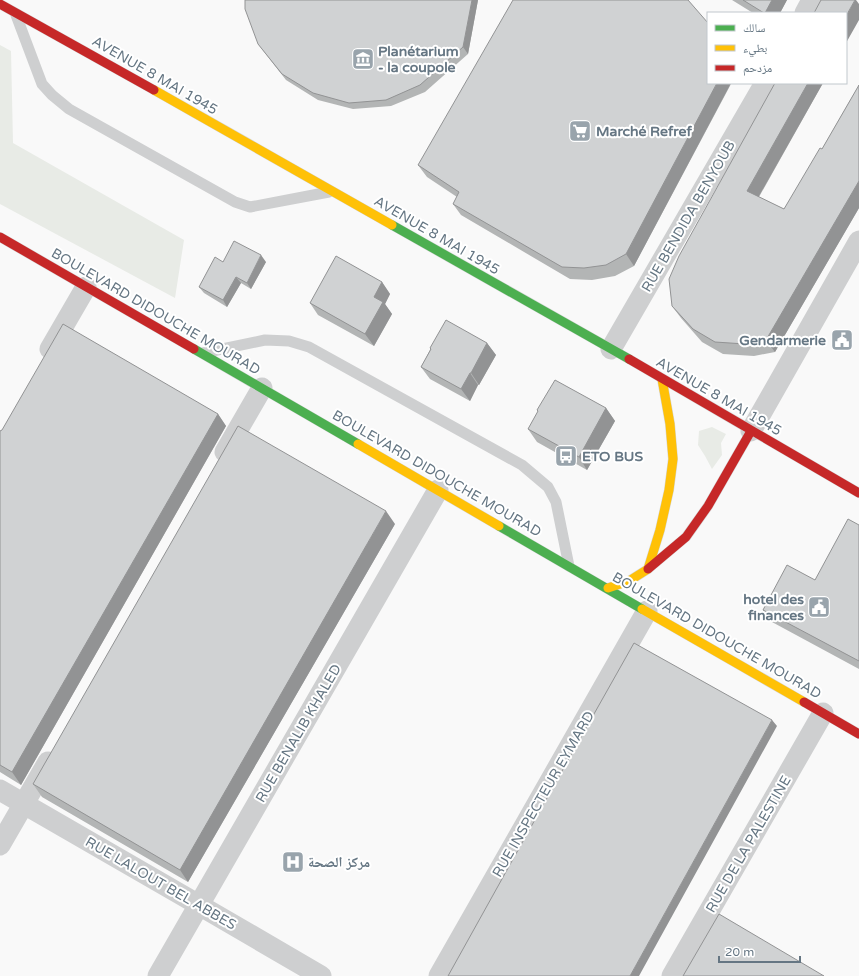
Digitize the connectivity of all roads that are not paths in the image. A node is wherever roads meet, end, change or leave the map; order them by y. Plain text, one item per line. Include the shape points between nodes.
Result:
1 (812, 0) edge
2 (0, 4) edge
3 (15, 12) junction
4 (806, 12) edge
5 (764, 84) edge
6 (332, 191) junction
7 (0, 237) edge
8 (859, 242) edge
9 (86, 287) junction
10 (611, 349) junction
11 (202, 354) junction
12 (39, 368) edge
13 (662, 379) junction
14 (262, 388) junction
15 (751, 430) junction
16 (214, 472) edge
17 (438, 490) junction
18 (859, 493) edge
19 (569, 566) junction
20 (648, 569) junction
21 (608, 588) junction
22 (647, 611) junction
23 (823, 713) junction
24 (859, 734) edge
25 (56, 749) edge
26 (0, 790) edge
27 (24, 804) junction
28 (0, 846) edge
29 (199, 905) junction
30 (158, 976) edge
31 (321, 976) edge
32 (439, 976) edge
33 (672, 976) edge

1 - 4 street
2 - 3 main road, AVENUE 8 MAI 1945
3 - 6 main road, AVENUE 8 MAI 1945
3 - 6 lane via 42,84 69,109 235,202 250,206
5 - 10 street, RUE BENDIDA BENYOUB
6 - 10 main road, AVENUE 8 MAI 1945
7 - 9 main road, BOULEVARD DIDOUCHE MOURAD
8 - 15 street
9 - 11 main road, BOULEVARD DIDOUCHE MOURAD
9 - 12 street
10 - 13 main road, AVENUE 8 MAI 1945
11 - 14 main road, BOULEVARD DIDOUCHE MOURAD
11 - 19 lane via 265,340 288,341 309,347 522,465 548,487 556,502
13 - 15 main road, AVENUE 8 MAI 1945
13 - 20 main road via 673,459 668,497
14 - 16 street
14 - 17 main road, BOULEVARD DIDOUCHE MOURAD
15 - 18 main road, AVENUE 8 MAI 1945
15 - 20 main road via 728,474 686,536
17 - 19 main road, BOULEVARD DIDOUCHE MOURAD
17 - 29 street, RUE BENALIB KHALED
19 - 21 main road, BOULEVARD DIDOUCHE MOURAD
20 - 21 main road via 629,581
21 - 22 main road, BOULEVARD DIDOUCHE MOURAD
22 - 23 main road, BOULEVARD DIDOUCHE MOURAD
22 - 32 street, RUE INSPECTEUR EYMARD
23 - 24 main road, BOULEVARD DIDOUCHE MOURAD
23 - 33 street, RUE DE LA PALESTINE
25 - 27 street
26 - 27 street, RUE LALOUT BEL ABBES
27 - 28 street
27 - 29 street, RUE LALOUT BEL ABBES
29 - 30 street, RUE BENALIB KHALED
29 - 31 street, RUE LALOUT BEL ABBES

